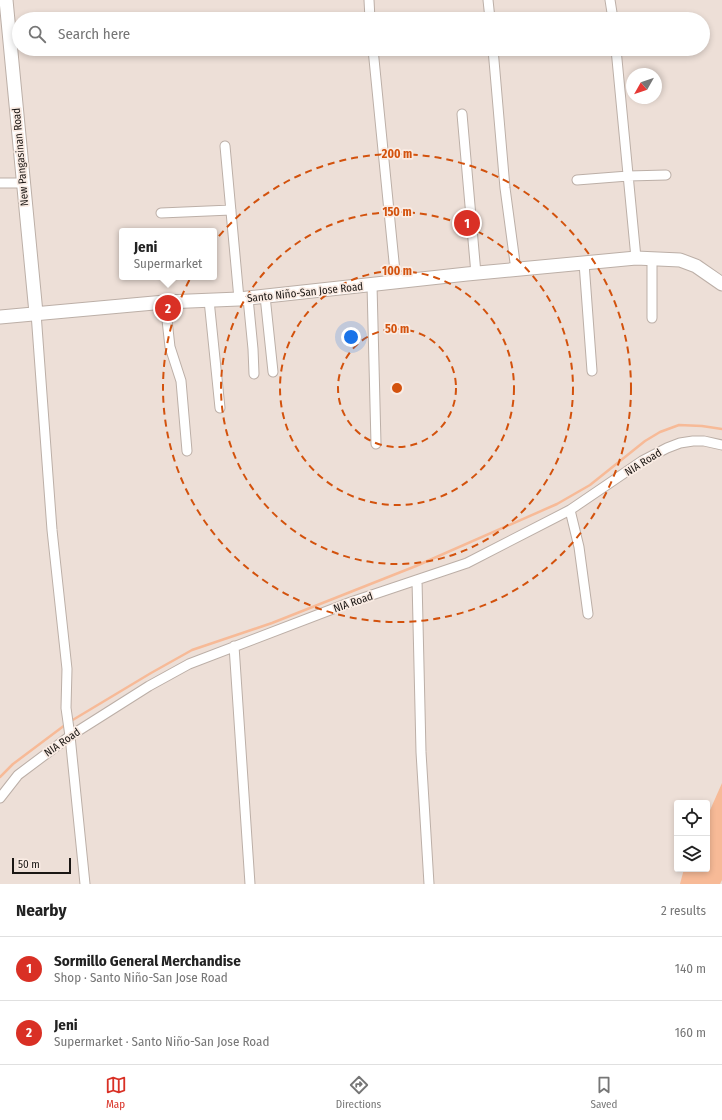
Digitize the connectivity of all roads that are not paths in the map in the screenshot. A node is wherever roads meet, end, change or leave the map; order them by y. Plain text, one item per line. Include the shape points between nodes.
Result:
1 (6, 0) edge
2 (369, 0) edge
3 (488, 0) edge
4 (610, 0) edge
5 (370, 12) edge
6 (489, 12) edge
7 (612, 12) edge
8 (374, 56) edge
9 (493, 56) edge
10 (617, 56) edge
11 (462, 114) dead end
12 (225, 146) dead end
13 (666, 175) dead end
14 (628, 176) junction
15 (577, 180) dead end
16 (0, 183) edge
17 (23, 183) junction
18 (232, 210) junction
19 (161, 213) dead end
20 (636, 258) junction
21 (652, 259) junction
22 (584, 263) junction
23 (516, 270) junction
24 (476, 274) junction
25 (396, 282) junction
26 (722, 284) edge
27 (372, 285) junction
28 (265, 296) junction
29 (244, 298) junction
30 (209, 300) junction
31 (165, 302) junction
32 (36, 313) junction
33 (0, 317) edge
34 (652, 318) dead end
35 (592, 371) dead end
36 (273, 372) dead end
37 (254, 374) dead end
38 (220, 408) dead end
39 (376, 444) dead end
40 (722, 445) edge
41 (187, 451) dead end
42 (570, 510) junction
43 (417, 580) junction
44 (588, 614) dead end
45 (234, 646) junction
46 (70, 736) junction
47 (0, 798) edge
48 (85, 884) edge
49 (250, 884) edge
50 (429, 884) edge

1 - 17 main road, New Pangasinan Road
2 - 5 street
3 - 6 street
4 - 7 street
8 - 25 street
9 - 23 street via 507,209
10 - 14 street
11 - 24 street
12 - 18 street
13 - 14 street
14 - 15 street
14 - 20 street
16 - 17 street
17 - 32 main road, New Pangasinan Road
18 - 19 street
18 - 29 street
20 - 21 main road, Santo Niño-San Jose Road
20 - 22 main road, Santo Niño-San Jose Road
21 - 26 main road, Santo Niño-San Jose Road via 680,260 696,266
21 - 34 street
22 - 23 main road, Santo Niño-San Jose Road
22 - 35 street
23 - 24 main road, Santo Niño-San Jose Road
24 - 25 main road, Santo Niño-San Jose Road
25 - 27 main road, Santo Niño-San Jose Road
27 - 28 main road, Santo Niño-San Jose Road
27 - 39 street
28 - 29 main road, Santo Niño-San Jose Road
28 - 36 street
29 - 30 main road, Santo Niño-San Jose Road
29 - 37 street via 253,349
30 - 31 main road, Santo Niño-San Jose Road
30 - 38 street
31 - 32 main road, Santo Niño-San Jose Road
31 - 41 street via 170,347 181,381
32 - 33 main road, Santo Niño-San Jose Road
32 - 46 street via 52,530 67,668 65,700
40 - 42 street, NIA Road via 704,441 680,442 642,461
42 - 43 street, NIA Road via 467,563
42 - 44 street via 580,554
43 - 45 street, NIA Road
43 - 50 street via 421,752
45 - 46 street, NIA Road via 173,672
45 - 49 street
46 - 47 street, NIA Road via 18,775
46 - 48 street

